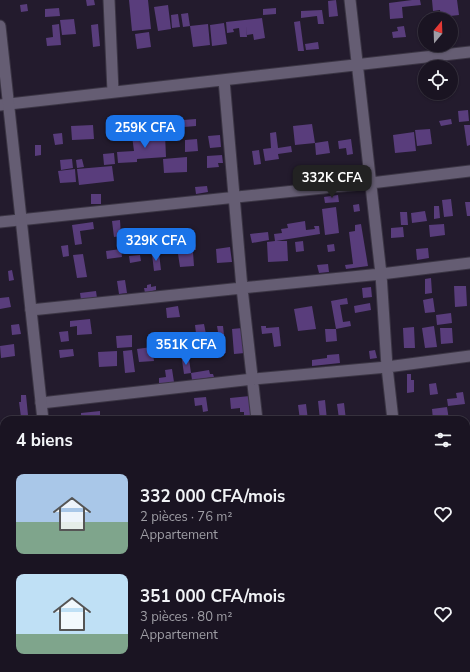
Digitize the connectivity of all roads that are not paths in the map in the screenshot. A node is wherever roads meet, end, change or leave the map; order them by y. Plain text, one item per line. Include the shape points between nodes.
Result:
1 (109, 0) edge
2 (350, 0) edge
3 (0, 26) edge
4 (470, 52) edge
5 (358, 65) junction
6 (224, 80) junction
7 (113, 92) junction
8 (4, 104) edge
9 (470, 171) edge
10 (371, 183) junction
11 (236, 198) junction
12 (20, 220) junction
13 (0, 222) edge
14 (470, 263) edge
15 (381, 274) junction
16 (242, 288) junction
17 (31, 310) junction
18 (470, 356) edge
19 (387, 366) junction
20 (252, 379) junction
21 (41, 403) junction
22 (43, 416) edge
23 (257, 416) edge
24 (393, 416) edge

1 - 7 street
2 - 5 street
3 - 8 street
4 - 5 street
5 - 6 street
5 - 10 street
6 - 7 street
6 - 11 street
7 - 8 street
8 - 12 street
9 - 10 street
10 - 11 street
10 - 15 street
11 - 12 street
11 - 16 street
12 - 13 street
12 - 17 street
14 - 15 street
15 - 16 street
15 - 19 street
16 - 17 street
16 - 20 street
17 - 21 street
18 - 19 street
19 - 20 street
19 - 24 street
20 - 21 street
20 - 23 street
21 - 22 street

